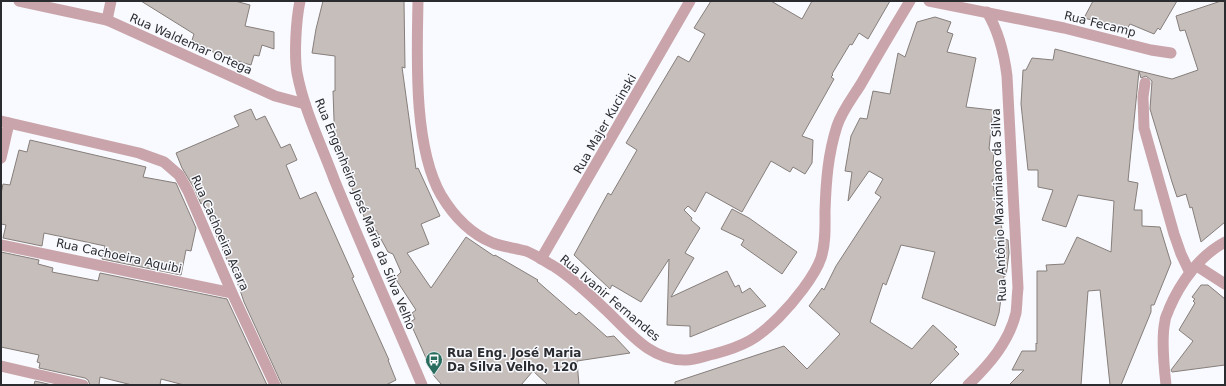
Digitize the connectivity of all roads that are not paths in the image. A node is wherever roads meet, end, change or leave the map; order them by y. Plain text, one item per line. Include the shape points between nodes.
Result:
1 (19, 1) edge
2 (111, 1) edge
3 (300, 1) edge
4 (418, 1) edge
5 (690, 1) edge
6 (910, 1) edge
7 (929, 1) edge
8 (987, 12) junction
9 (107, 20) junction
10 (1171, 53) dead end
11 (1145, 83) dead end
12 (305, 104) junction
13 (5, 122) edge
14 (1, 158) edge
15 (1225, 242) edge
16 (1, 245) edge
17 (541, 259) junction
18 (1194, 270) junction
19 (1225, 284) edge
20 (232, 293) junction
21 (1, 366) edge
22 (83, 385) edge
23 (275, 385) edge
24 (422, 385) edge
25 (968, 385) edge
26 (1166, 385) edge

1 - 9 street, Rua Waldemar Ortega
2 - 9 street
3 - 12 street, Rua Engenheiro José Maria da Silva Velho via 296,46 297,72
4 - 17 street via 417,62 422,122 430,166 441,194 462,222 481,236 526,251
5 - 17 street, Rua Majer Kucinski
6 - 17 street, Rua Ivanir Fernandes via 839,122 828,160 825,239 815,271 781,316 748,342 694,359 661,356 630,335 559,269
7 - 8 street, Rua Fecamp
8 - 10 street, Rua Fecamp
8 - 25 street, Rua Antônio Maximiano da Silva via 1000,37 1007,76 1018,288 1016,312 1008,337 985,369
9 - 12 street, Rua Waldemar Ortega via 275,96
11 - 18 street via 1144,128 1181,254
12 - 24 street, Rua Engenheiro José Maria da Silva Velho via 349,216
13 - 14 street
13 - 20 street, Rua Cachoeira Acara via 139,153 164,162 180,175
15 - 18 street via 1215,248
16 - 20 street, Rua Cachoeira Aquibi
18 - 19 street
18 - 26 street via 1180,287 1164,321
20 - 23 street, Rua Cachoeira Acara
21 - 22 street

